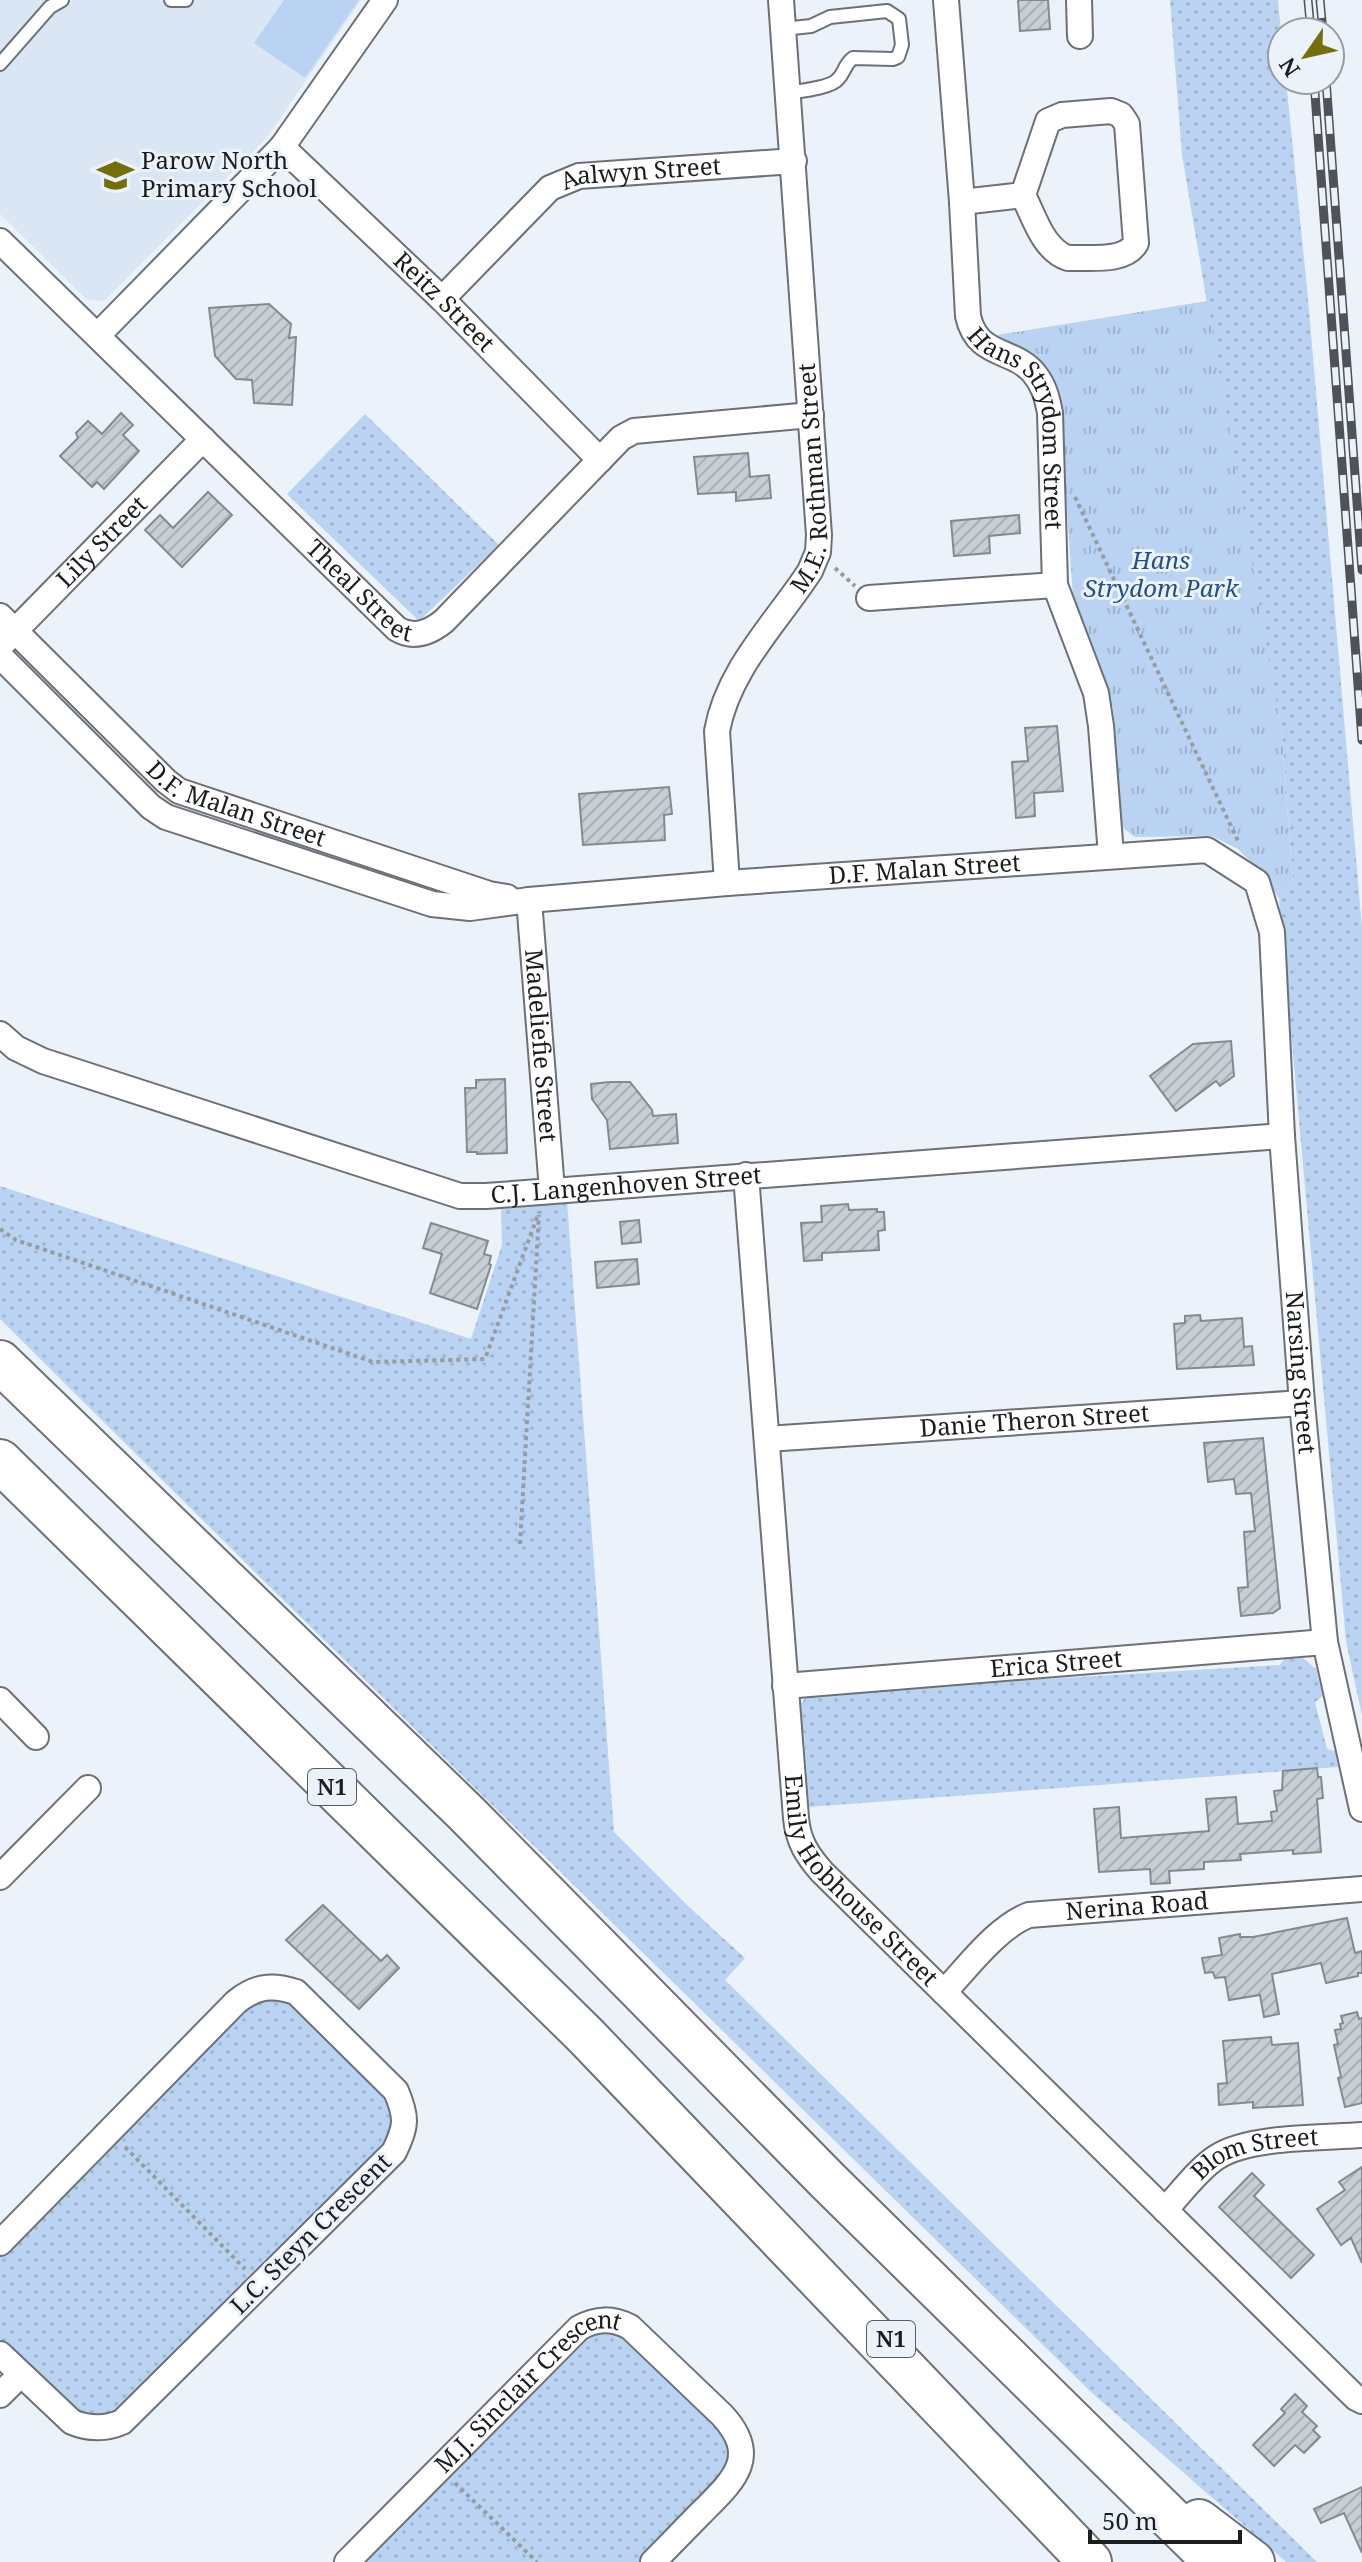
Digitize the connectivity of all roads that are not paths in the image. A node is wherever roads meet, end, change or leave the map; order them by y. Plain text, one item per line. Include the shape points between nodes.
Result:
1 (62, 0) edge
2 (171, 0) edge
3 (186, 0) edge
4 (385, 0) edge
5 (781, 0) edge
6 (946, 0) edge
7 (1079, 0) edge
8 (783, 29) junction
9 (1080, 36) dead end
10 (0, 64) edge
11 (788, 93) junction
12 (282, 147) junction
13 (794, 161) junction
14 (1023, 195) junction
15 (962, 202) junction
16 (0, 241) edge
17 (442, 299) junction
18 (98, 335) junction
19 (811, 415) junction
20 (203, 439) junction
21 (600, 460) junction
22 (1055, 585) junction
23 (869, 598) road end
24 (5, 631) edge
25 (0, 656) edge
26 (179, 791) junction
27 (169, 818) junction
28 (1111, 855) junction
29 (727, 883) junction
30 (529, 900) junction
31 (1272, 932) joint
32 (0, 1034) edge
33 (1282, 1136) junction
34 (746, 1175) junction
35 (552, 1190) junction
36 (0, 1362) edge
37 (1302, 1403) junction
38 (767, 1439) junction
39 (0, 1461) edge
40 (1325, 1642) junction
41 (785, 1686) junction
42 (0, 1700) edge
43 (36, 1737) dead end
44 (88, 1788) dead end
45 (1362, 1809) edge
46 (0, 1877) edge
47 (1362, 1889) edge
48 (944, 1992) junction
49 (662, 2116) junction
50 (1362, 2135) edge
51 (1165, 2210) junction
52 (0, 2243) edge
53 (0, 2354) edge
54 (20, 2375) junction
55 (0, 2395) edge
56 (1362, 2401) edge
57 (1057, 2407) junction
58 (347, 2562) edge
59 (653, 2562) edge
60 (1090, 2562) edge
61 (1119, 2562) edge
62 (1215, 2562) edge
63 (1253, 2562) edge

1 - 10 lane
2 - 3 lane
4 - 12 street
5 - 8 street, M.E. Rothman Street
6 - 15 street, Hans Strydom Street
7 - 9 street
8 - 11 street, M.E. Rothman Street
8 - 11 lane via 887,11 899,19 902,45 898,57 853,58 838,80
11 - 13 street, M.E. Rothman Street
12 - 17 street, Reitz Street
12 - 18 street
13 - 17 street, Aalwyn Street via 568,179 550,188
13 - 19 street, M.E. Rothman Street
14 - 14 street via 1044,128 1053,117 1111,111 1124,118 1137,231 1128,252 1060,255 1049,246
14 - 15 street
15 - 22 street, Hans Strydom Street via 971,332 1032,370 1046,391
16 - 18 street, Theal Street
17 - 21 street, Reitz Street
18 - 20 street, Theal Street
19 - 21 street, Theal Street via 634,431
19 - 29 street, M.E. Rothman Street via 818,552 794,596 736,675 720,711
20 - 21 street, Theal Street via 407,634 421,634 444,621
20 - 24 street, Lily Street
22 - 23 street
22 - 28 street, Hans Strydom Street via 1096,693
24 - 26 street, D.F. Malan Street
25 - 27 street, D.F. Malan Street via 151,807
26 - 27 street
26 - 30 street, D.F. Malan Street via 489,894
27 - 30 street, D.F. Malan Street via 432,904 470,908
28 - 29 street, D.F. Malan Street
28 - 31 street, D.F. Malan Street via 1207,850 1257,882
29 - 30 street, D.F. Malan Street
30 - 35 street, Madeliefie Street
31 - 33 street, Narsing Street
32 - 35 street, C.J. Langenhoven Street via 43,1061 440,1191 486,1196
33 - 34 street, C.J. Langenhoven Street
33 - 37 street, Narsing Street
34 - 35 street, C.J. Langenhoven Street
34 - 38 street, Emily Hobhouse Street
36 - 57 highway via 467,1814
37 - 38 street, Danie Theron Street
37 - 40 street, Narsing Street
38 - 41 street, Emily Hobhouse Street
39 - 49 highway, N1
40 - 41 street, Erica Street
40 - 45 street, Narsing Street
41 - 48 street, Emily Hobhouse Street via 798,1834 807,1855
42 - 43 street
44 - 46 street
47 - 48 street, Nerina Road via 1029,1915 1002,1932
48 - 51 street, Emily Hobhouse Street
49 - 60 highway
49 - 61 highway, N1
50 - 51 street, Blom Street via 1231,2149 1214,2158
51 - 56 street, Emily Hobhouse Street
52 - 54 street, L.C. Steyn Crescent via 236,2002 259,1988 296,1992 396,2091 404,2111 404,2132 394,2152 122,2422 111,2427 72,2422
53 - 54 street, L.C. Steyn Crescent
54 - 55 street
57 - 62 highway
57 - 63 highway
58 - 59 street, M.J. Sinclair Crescent via 591,2321 630,2327 722,2415 740,2442 738,2471

